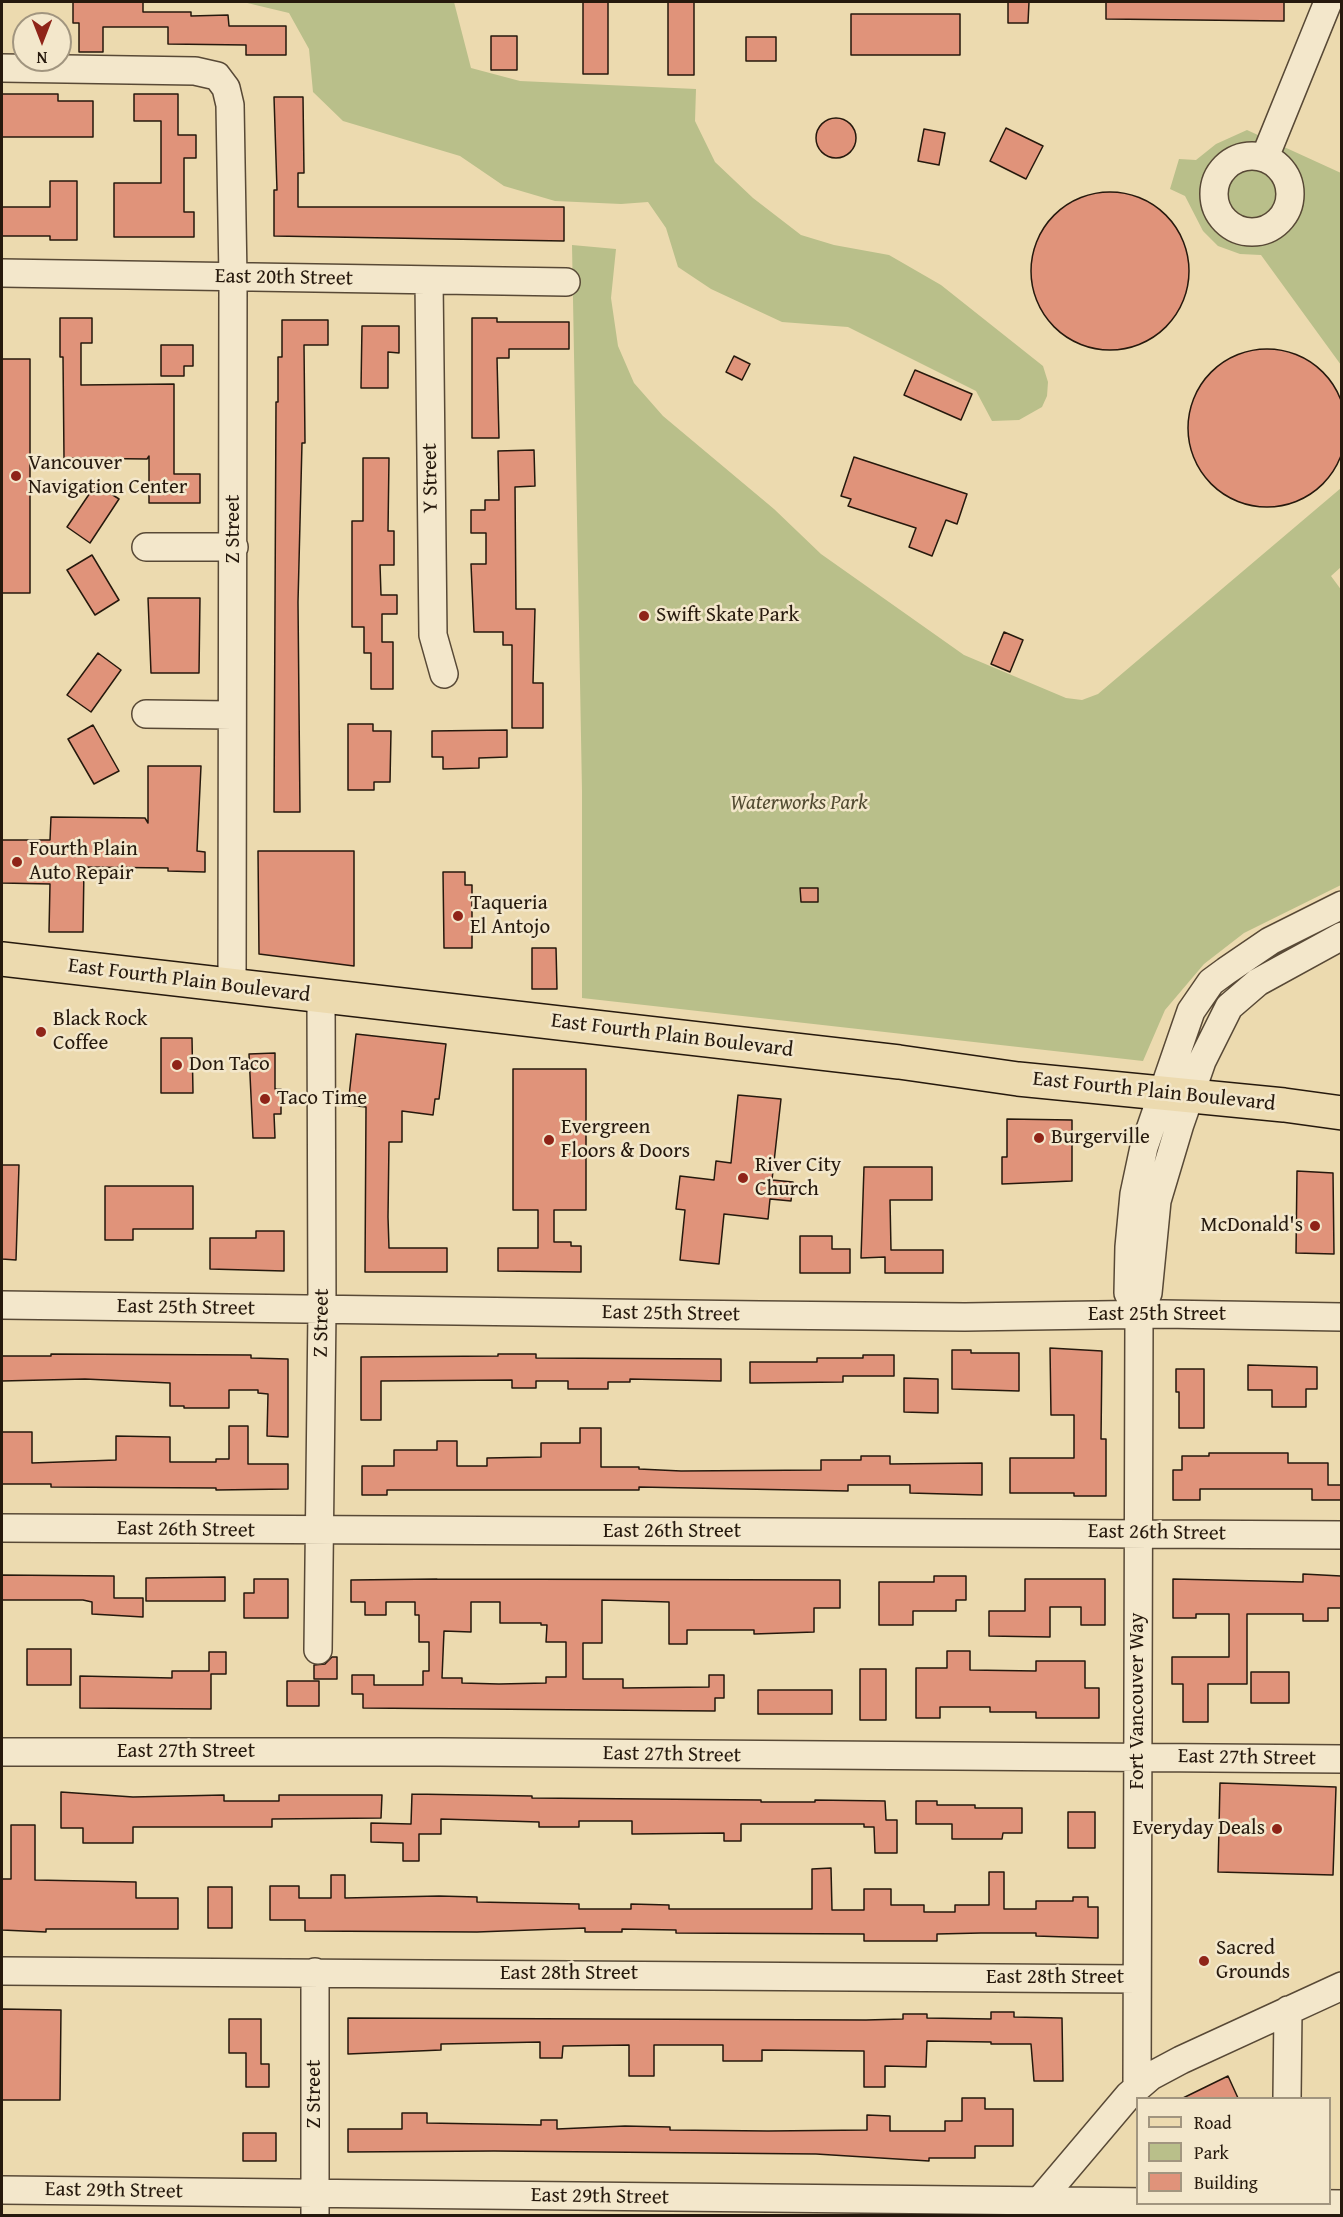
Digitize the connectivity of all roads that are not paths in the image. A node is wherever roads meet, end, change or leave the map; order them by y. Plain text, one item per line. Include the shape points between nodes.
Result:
1 (1328, 2) edge
2 (2, 68) edge
3 (1265, 157) dead end
4 (2, 273) edge
5 (232, 278) junction
6 (429, 280) junction
7 (566, 282) dead end
8 (146, 547) dead end
9 (234, 547) junction
10 (444, 674) dead end
11 (146, 714) dead end
12 (232, 714) junction
13 (1341, 905) edge
14 (1341, 936) edge
15 (2, 959) edge
16 (232, 986) junction
17 (321, 996) junction
18 (1176, 1095) junction
19 (1341, 1113) edge
20 (2, 1305) edge
21 (322, 1310) junction
22 (1139, 1314) junction
23 (1341, 1317) edge
24 (2, 1528) edge
25 (318, 1531) junction
26 (1138, 1533) junction
27 (1341, 1535) edge
28 (318, 1650) dead end
29 (2, 1752) edge
30 (1138, 1758) junction
31 (1341, 1759) edge
32 (2, 1971) edge
33 (315, 1972) junction
34 (1137, 1979) junction
35 (1341, 1986) edge
36 (1288, 2010) junction
37 (1137, 2087) junction
38 (1287, 2097) edge
39 (2, 2190) edge
40 (315, 2205) edge
41 (1240, 2205) edge
42 (537, 2206) edge
43 (789, 2207) edge
44 (1033, 2209) edge

1 - 3 street
2 - 5 street, Z Street via 195,70 217,76 226,88 230,105
4 - 5 street, East 20th Street
5 - 6 street, East 20th Street
5 - 9 street, Z Street
6 - 7 street, East 20th Street
6 - 10 street, Y Street via 433,636
8 - 9 street
9 - 12 street, Z Street
11 - 12 street
12 - 16 street, Z Street
13 - 18 street, Fort Vancouver Way via 1270,941 1211,982 1185,1026
14 - 18 street, Fort Vancouver Way via 1282,967 1236,1000
15 - 16 main road, East Fourth Plain Boulevard
16 - 17 main road, East Fourth Plain Boulevard
17 - 18 main road, East Fourth Plain Boulevard
17 - 21 street, Z Street
18 - 19 main road, East Fourth Plain Boulevard
18 - 22 street, Fort Vancouver Way via 1157,1201 1148,1293
20 - 21 street, East 25th Street
21 - 22 street, East 25th Street via 964,1317
21 - 25 street, Z Street
22 - 23 street, East 25th Street
22 - 26 street, Fort Vancouver Way
24 - 25 street, East 26th Street
25 - 26 street, East 26th Street
25 - 28 street, Z Street
26 - 27 street, East 26th Street
26 - 30 street, Fort Vancouver Way
29 - 30 street, East 27th Street
30 - 31 street, East 27th Street
30 - 34 street, Fort Vancouver Way
32 - 33 street, East 28th Street
33 - 34 street, East 28th Street
33 - 40 street, Z Street
34 - 37 street, Fort Vancouver Way
35 - 36 street
36 - 37 street via 1181,2060
36 - 38 street
37 - 44 street
39 - 40 street, East 29th Street
40 - 42 street, East 29th Street
41 - 44 street, East 29th Street
42 - 43 street, East 29th Street
43 - 44 street, East 29th Street

